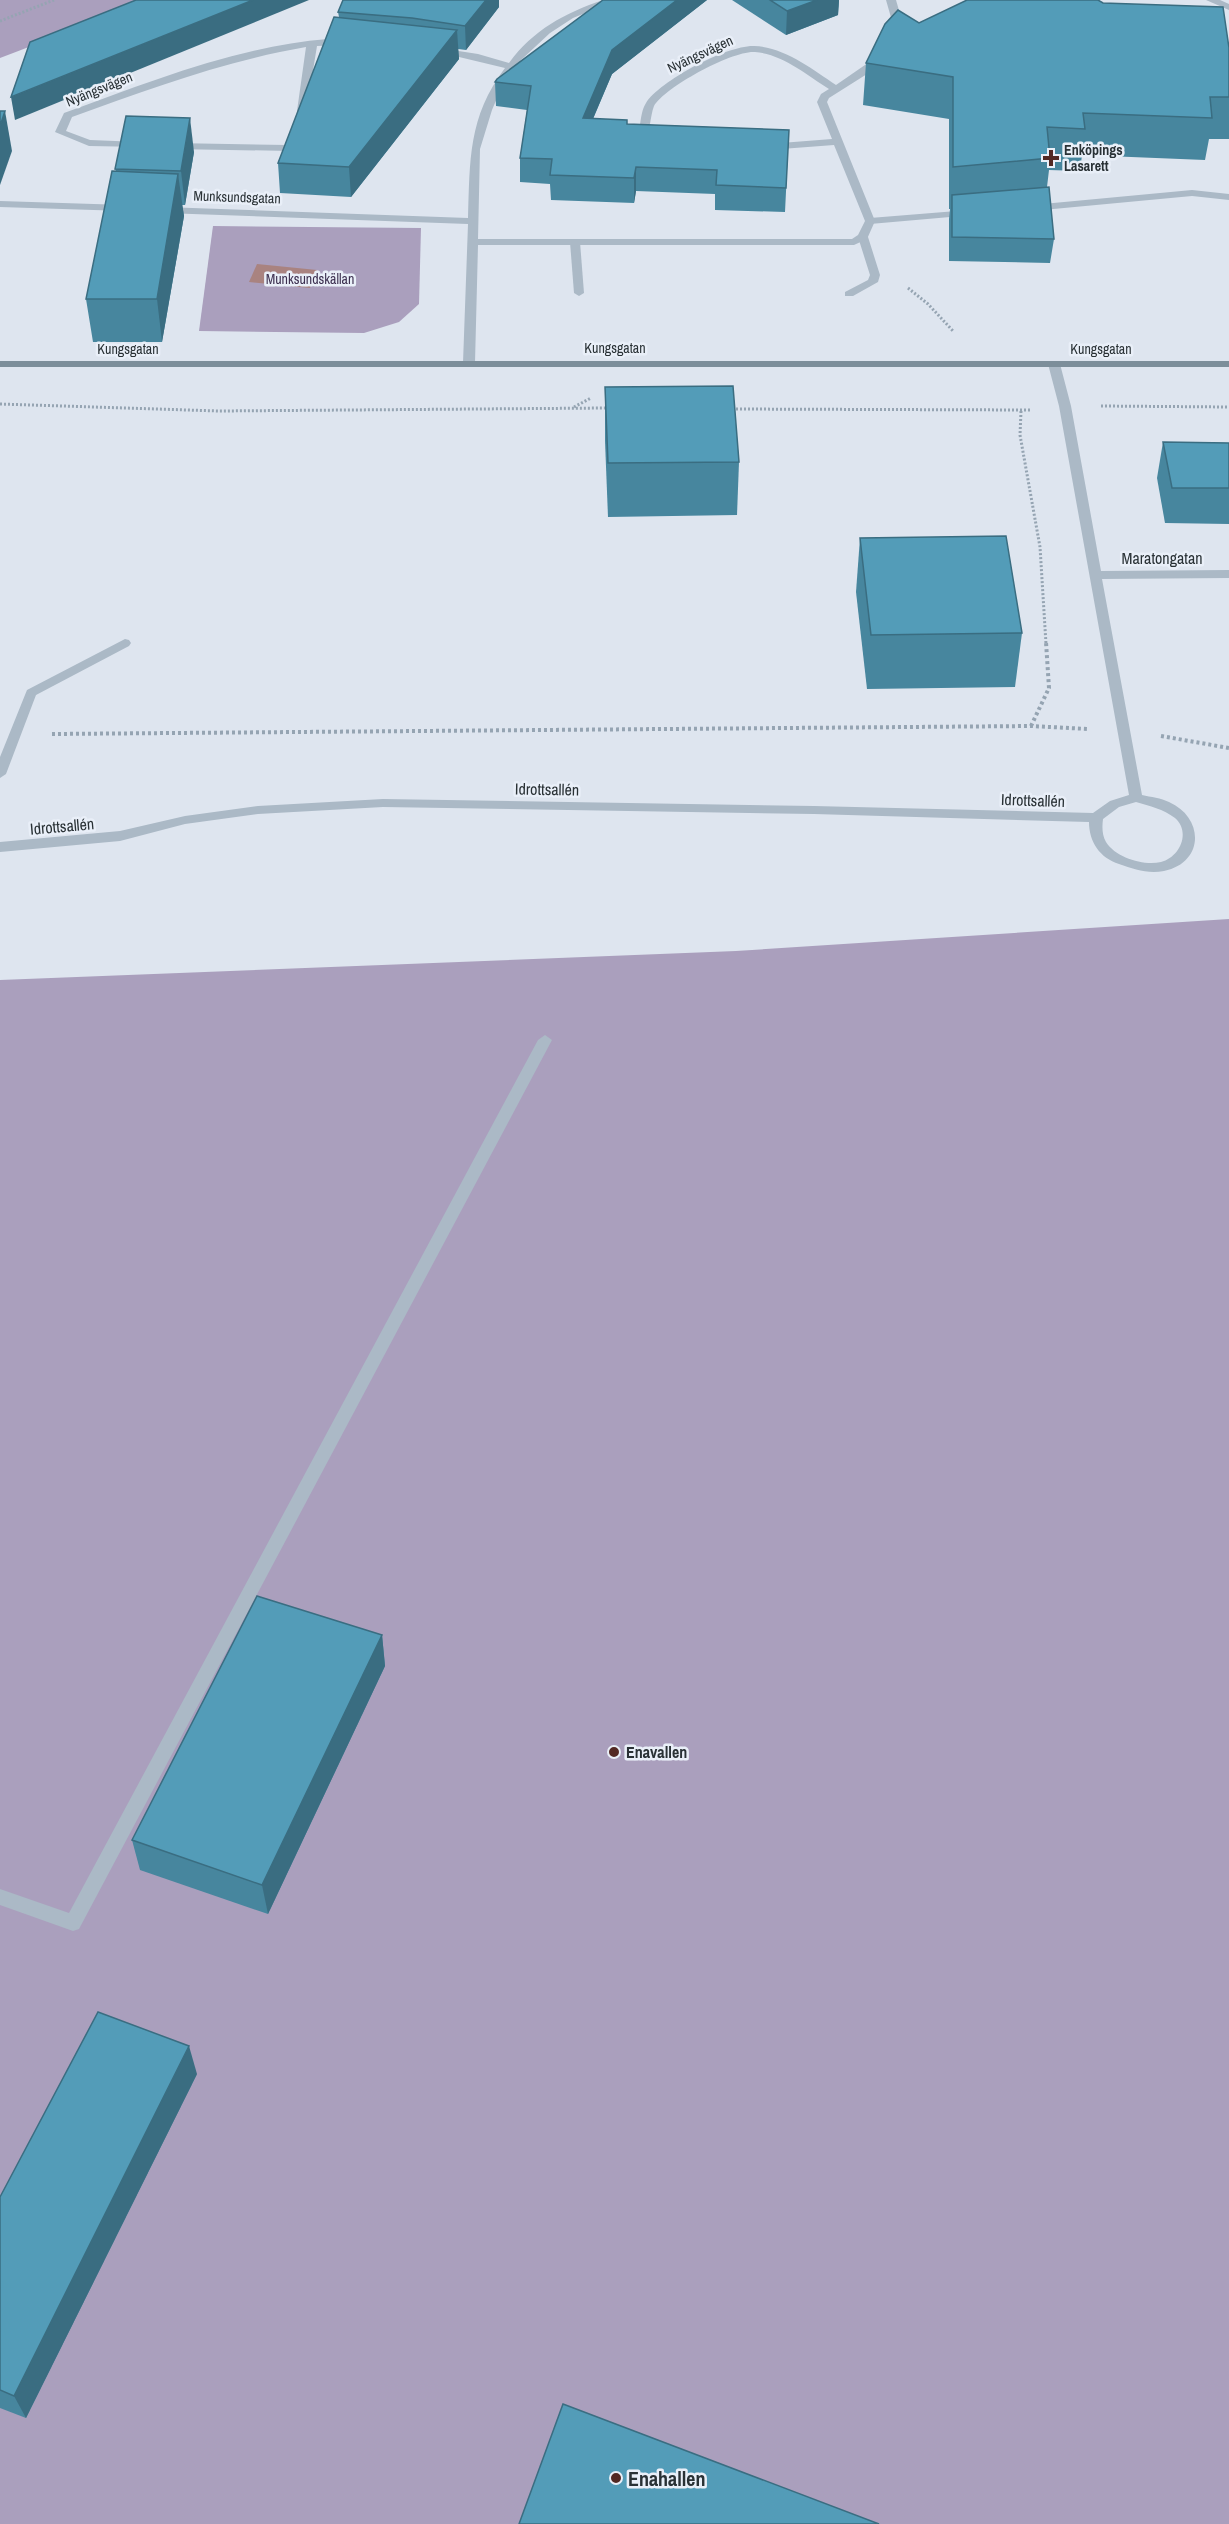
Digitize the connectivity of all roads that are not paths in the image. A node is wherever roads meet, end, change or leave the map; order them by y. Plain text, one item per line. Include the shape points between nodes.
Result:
1 (612, 0) edge
2 (891, 0) edge
3 (1211, 0) edge
4 (1229, 7) edge
5 (892, 41) edge
6 (312, 43) junction
7 (359, 43) edge
8 (424, 49) edge
9 (886, 51) edge
10 (509, 66) junction
11 (836, 89) junction
12 (672, 141) edge
13 (838, 142) junction
14 (759, 147) edge
15 (1229, 197) edge
16 (0, 204) edge
17 (132, 208) edge
18 (156, 209) edge
19 (1017, 209) edge
20 (982, 212) edge
21 (473, 221) junction
22 (870, 221) junction
23 (863, 237) junction
24 (473, 242) junction
25 (575, 242) junction
26 (579, 293) dead end
27 (849, 294) dead end
28 (469, 363) junction
29 (0, 364) edge
30 (1054, 364) junction
31 (1229, 364) edge
32 (1229, 574) edge
33 (1095, 575) junction
34 (125, 643) dead end
35 (0, 774) edge
36 (1136, 798) junction
37 (1096, 818) junction
38 (0, 847) edge
39 (545, 1040) dead end
40 (0, 1897) edge

1 - 10 street via 565,19 530,44
2 - 5 street via 897,21
3 - 4 street
6 - 6 street, Nyängsvägen via 261,52 124,94 68,115 60,132 89,143 291,148 300,125
6 - 7 street, Nyängsvägen
8 - 10 street
9 - 11 street via 864,72
10 - 21 street via 480,126 475,149
11 - 12 street, Nyängsvägen via 781,54 751,48 671,83 650,104 645,125
11 - 13 street via 822,102
13 - 14 street
13 - 22 street
15 - 19 street via 1192,193
16 - 17 street
18 - 21 street, Munksundsgatan
20 - 22 street
21 - 24 street
22 - 23 street
23 - 25 street via 854,242
23 - 27 street via 873,282
24 - 25 street
24 - 28 street
25 - 26 street
28 - 29 street, Kungsgatan
28 - 30 street, Kungsgatan
30 - 31 street, Kungsgatan
30 - 33 street
32 - 33 street, Maratongatan
33 - 36 street
34 - 35 street via 31,693
36 - 37 street via 1117,801
36 - 37 street via 1160,801 1190,819 1196,831 1194,848 1183,859 1166,866 1126,863 1101,847 1095,835
37 - 38 street, Idrottsallén via 383,803 258,810 185,820 120,836
39 - 40 street via 73,1923

